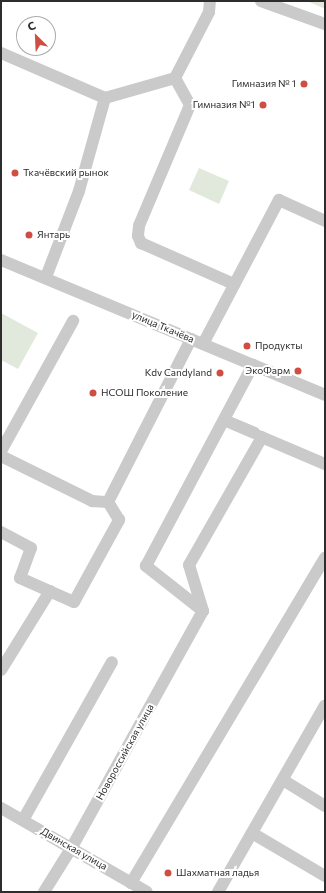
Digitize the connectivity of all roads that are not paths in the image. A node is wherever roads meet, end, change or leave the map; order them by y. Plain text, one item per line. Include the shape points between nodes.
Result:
1 (210, 1) edge
2 (261, 1) edge
3 (325, 24) edge
4 (1, 53) edge
5 (175, 78) junction
6 (105, 98) junction
7 (325, 221) edge
8 (1, 260) edge
9 (46, 277) junction
10 (234, 284) junction
11 (72, 321) dead end
12 (191, 339) junction
13 (202, 344) junction
14 (253, 365) junction
15 (325, 395) edge
16 (224, 420) junction
17 (258, 435) junction
18 (1, 451) edge
19 (1, 456) edge
20 (325, 464) edge
21 (108, 502) junction
22 (1, 532) edge
23 (325, 557) edge
24 (50, 591) junction
25 (203, 611) junction
26 (112, 662) dead end
27 (1, 670) edge
28 (325, 705) edge
29 (320, 724) edge
30 (283, 780) junction
31 (325, 806) edge
32 (1, 808) edge
33 (23, 820) junction
34 (252, 833) junction
35 (72, 847) junction
36 (325, 876) edge
37 (131, 883) junction
38 (44, 892) edge
39 (146, 892) edge
40 (218, 892) edge

1 - 5 street via 209,12
2 - 3 street
4 - 6 street
5 - 6 street
5 - 10 street via 190,105 139,226 138,236 141,243
6 - 9 street via 79,191
7 - 10 street via 279,200
8 - 9 street, улица Ткачёва
9 - 12 street, улица Ткачёва
10 - 13 street
11 - 18 street
12 - 13 street, улица Ткачёва
12 - 21 street
13 - 14 street, улица Ткачёва
14 - 15 street, улица Ткачёва
14 - 16 street
16 - 17 street
16 - 25 street via 146,566
17 - 20 street
17 - 25 street via 189,565
19 - 21 street via 92,501
21 - 24 street via 119,520 74,602
22 - 24 street via 31,548 20,578
23 - 37 street
24 - 27 street
25 - 35 street, Новороссийская улица
26 - 33 street
28 - 29 street
29 - 30 street
30 - 31 street
30 - 34 street
32 - 33 street, Двинская улица
33 - 35 street, Двинская улица
34 - 36 street
34 - 40 street
35 - 37 street, Двинская улица
35 - 38 street, Новороссийская улица
37 - 39 street, Двинская улица

